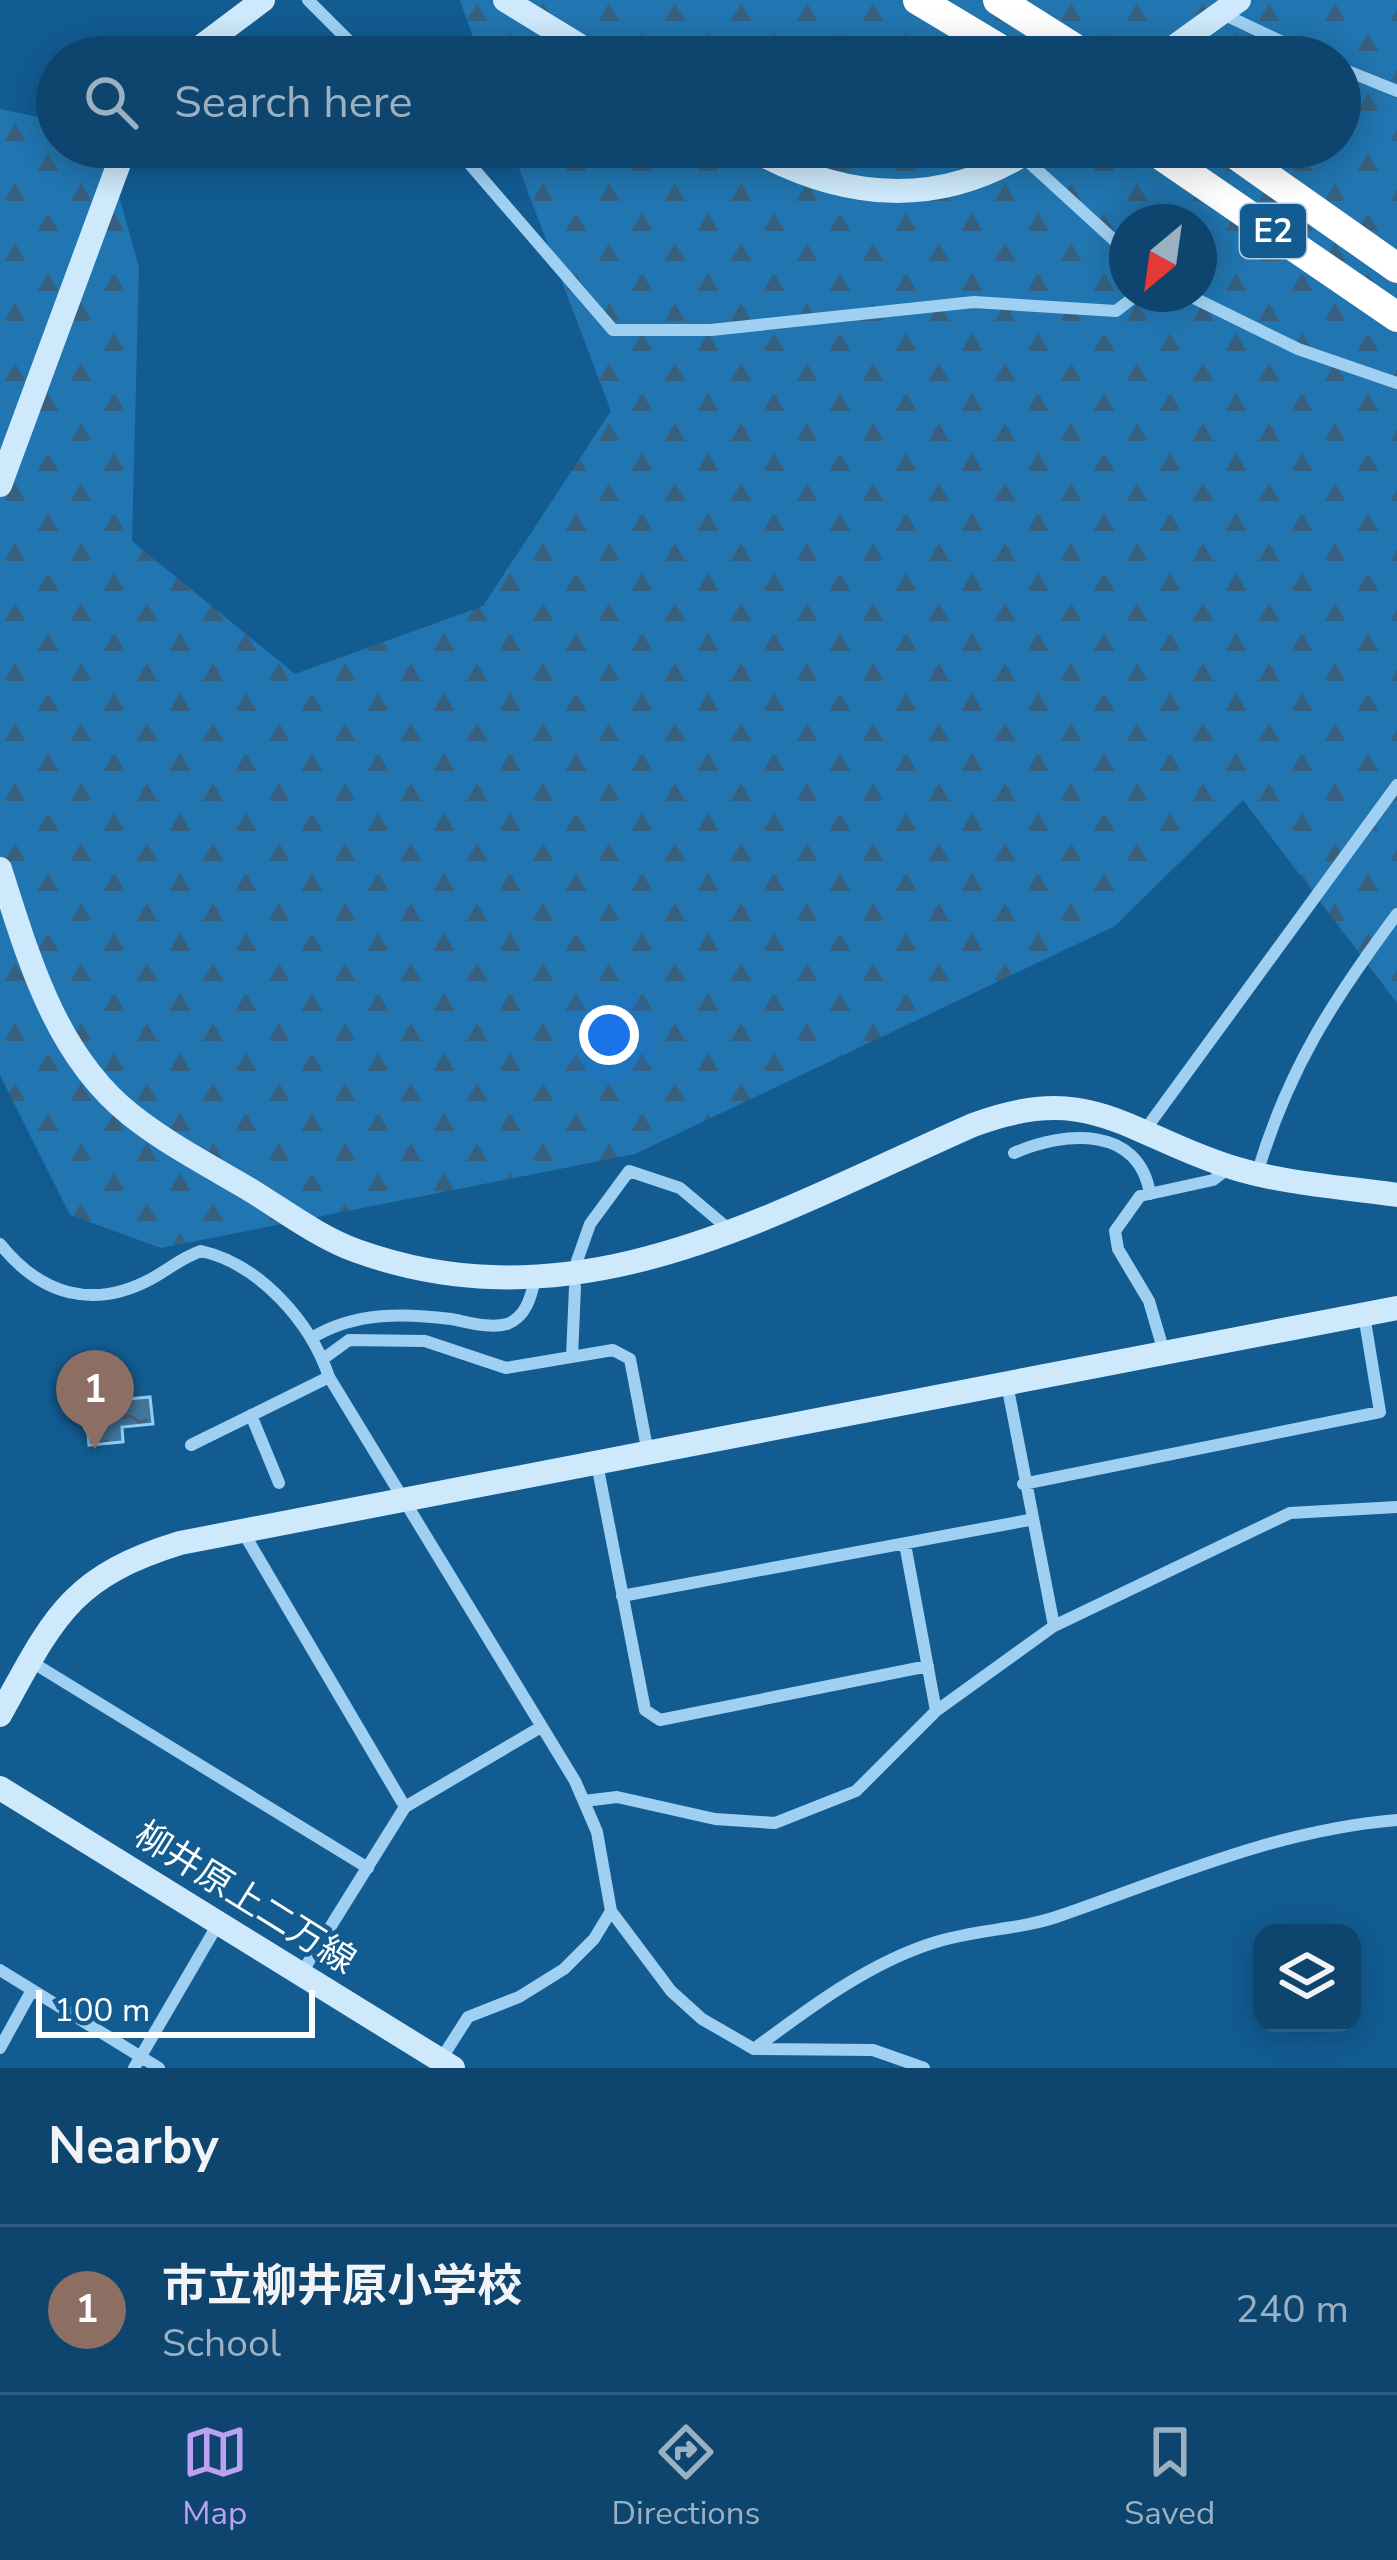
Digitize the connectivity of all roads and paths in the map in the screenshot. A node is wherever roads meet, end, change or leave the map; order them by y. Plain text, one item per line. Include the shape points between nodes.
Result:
1 (263, 0) edge
2 (308, 0) edge
3 (505, 0) edge
4 (918, 0) edge
5 (998, 0) edge
6 (1230, 6) edge
7 (215, 36) edge
8 (344, 36) edge
9 (564, 36) edge
10 (977, 36) edge
11 (1055, 36) edge
12 (1189, 36) edge
13 (1279, 36) edge
14 (1361, 76) edge
15 (1397, 91) edge
16 (117, 168) edge
17 (472, 168) edge
18 (792, 168) edge
19 (996, 168) edge
20 (1045, 168) edge
21 (1179, 168) edge
22 (1255, 168) edge
23 (1109, 234) edge
24 (1397, 268) edge
25 (1217, 310) edge
26 (1109, 311) edge
27 (1397, 317) edge
28 (1397, 383) edge
29 (0, 484) edge
30 (1397, 784) edge
31 (0, 869) edge
32 (1397, 914) edge
33 (1145, 1130) junction
34 (1014, 1154) dead end
35 (1230, 1167) junction
36 (1257, 1174) junction
37 (1150, 1194) junction
38 (1397, 1195) edge
39 (730, 1232) junction
40 (0, 1244) edge
41 (577, 1261) dead end
42 (535, 1280) junction
43 (575, 1287) dead end
44 (1397, 1308) edge
45 (1364, 1315) junction
46 (315, 1336) junction
47 (1165, 1354) junction
48 (572, 1357) junction
49 (322, 1359) junction
50 (328, 1377) junction
51 (1006, 1384) junction
52 (251, 1415) junction
53 (191, 1444) dead end
54 (649, 1454) junction
55 (597, 1464) junction
56 (279, 1484) dead end
57 (1023, 1484) junction
58 (406, 1502) junction
59 (1397, 1508) edge
60 (1029, 1520) junction
61 (244, 1532) junction
62 (905, 1544) junction
63 (622, 1597) junction
64 (1054, 1626) junction
65 (30, 1661) junction
66 (928, 1666) junction
67 (936, 1711) junction
68 (0, 1715) edge
69 (541, 1727) junction
70 (0, 1788) edge
71 (584, 1801) junction
72 (405, 1807) junction
73 (1397, 1820) edge
74 (368, 1868) junction
75 (611, 1911) junction
76 (218, 1924) junction
77 (0, 1970) edge
78 (300, 1975) junction
79 (32, 1990) junction
80 (0, 2048) edge
81 (754, 2049) junction
82 (137, 2062) edge
83 (443, 2065) edge
84 (159, 2068) edge
85 (924, 2068) edge

1 - 7 street
2 - 8 street
3 - 9 street
4 - 10 highway
5 - 11 highway
6 - 12 street
6 - 13 street
14 - 15 street
16 - 29 street
17 - 26 street via 613,330 711,330 974,302
18 - 19 street via 827,185 878,191 935,190
20 - 23 street
21 - 27 highway, E2
22 - 24 highway, E2
25 - 28 street via 1298,350
30 - 33 street
31 - 42 street via 61,1029 130,1114 355,1250 454,1274
32 - 36 street via 1322,1016
33 - 35 street
33 - 39 street via 1069,1105 1017,1108
34 - 37 street via 1051,1137 1117,1144 1147,1171
35 - 36 street
35 - 37 street via 1213,1180
36 - 38 street
37 - 47 street via 1115,1231
39 - 41 street via 680,1188 628,1171 590,1224
39 - 42 street via 674,1255
40 - 46 street via 42,1282 98,1299 180,1258 217,1255
42 - 46 street via 530,1304 512,1323 415,1314 352,1319
43 - 48 street
44 - 45 street
45 - 47 street
45 - 57 street via 1380,1412
46 - 49 street
47 - 51 street
48 - 49 street via 506,1368 425,1341 350,1340
48 - 54 street via 613,1350 630,1359
49 - 50 street
50 - 52 street
50 - 58 street
51 - 54 street
51 - 57 street
52 - 53 street
52 - 56 street
54 - 55 street
55 - 58 street
55 - 63 street
57 - 60 street
58 - 61 street
58 - 69 street
59 - 64 street via 1291,1514
60 - 62 street
60 - 64 street
61 - 65 street via 133,1558 86,1584
61 - 72 street
62 - 63 street
62 - 66 street
63 - 66 street via 645,1710 660,1720
64 - 67 street
65 - 68 street
65 - 74 street
66 - 67 street
67 - 71 street via 856,1791 775,1823 617,1797
69 - 71 street
69 - 72 street
70 - 76 street, 柳井原上二万線
71 - 75 street
72 - 74 street
73 - 81 street via 1259,1844 1022,1928 940,1940 807,2010
74 - 78 street
75 - 81 street via 671,1991
75 - 83 street via 564,1970 468,2017
76 - 78 street, 柳井原上二万線
76 - 82 street
77 - 79 street
78 - 83 street, 柳井原上二万線
79 - 80 street
79 - 82 street
81 - 85 street via 873,2050
82 - 84 street

